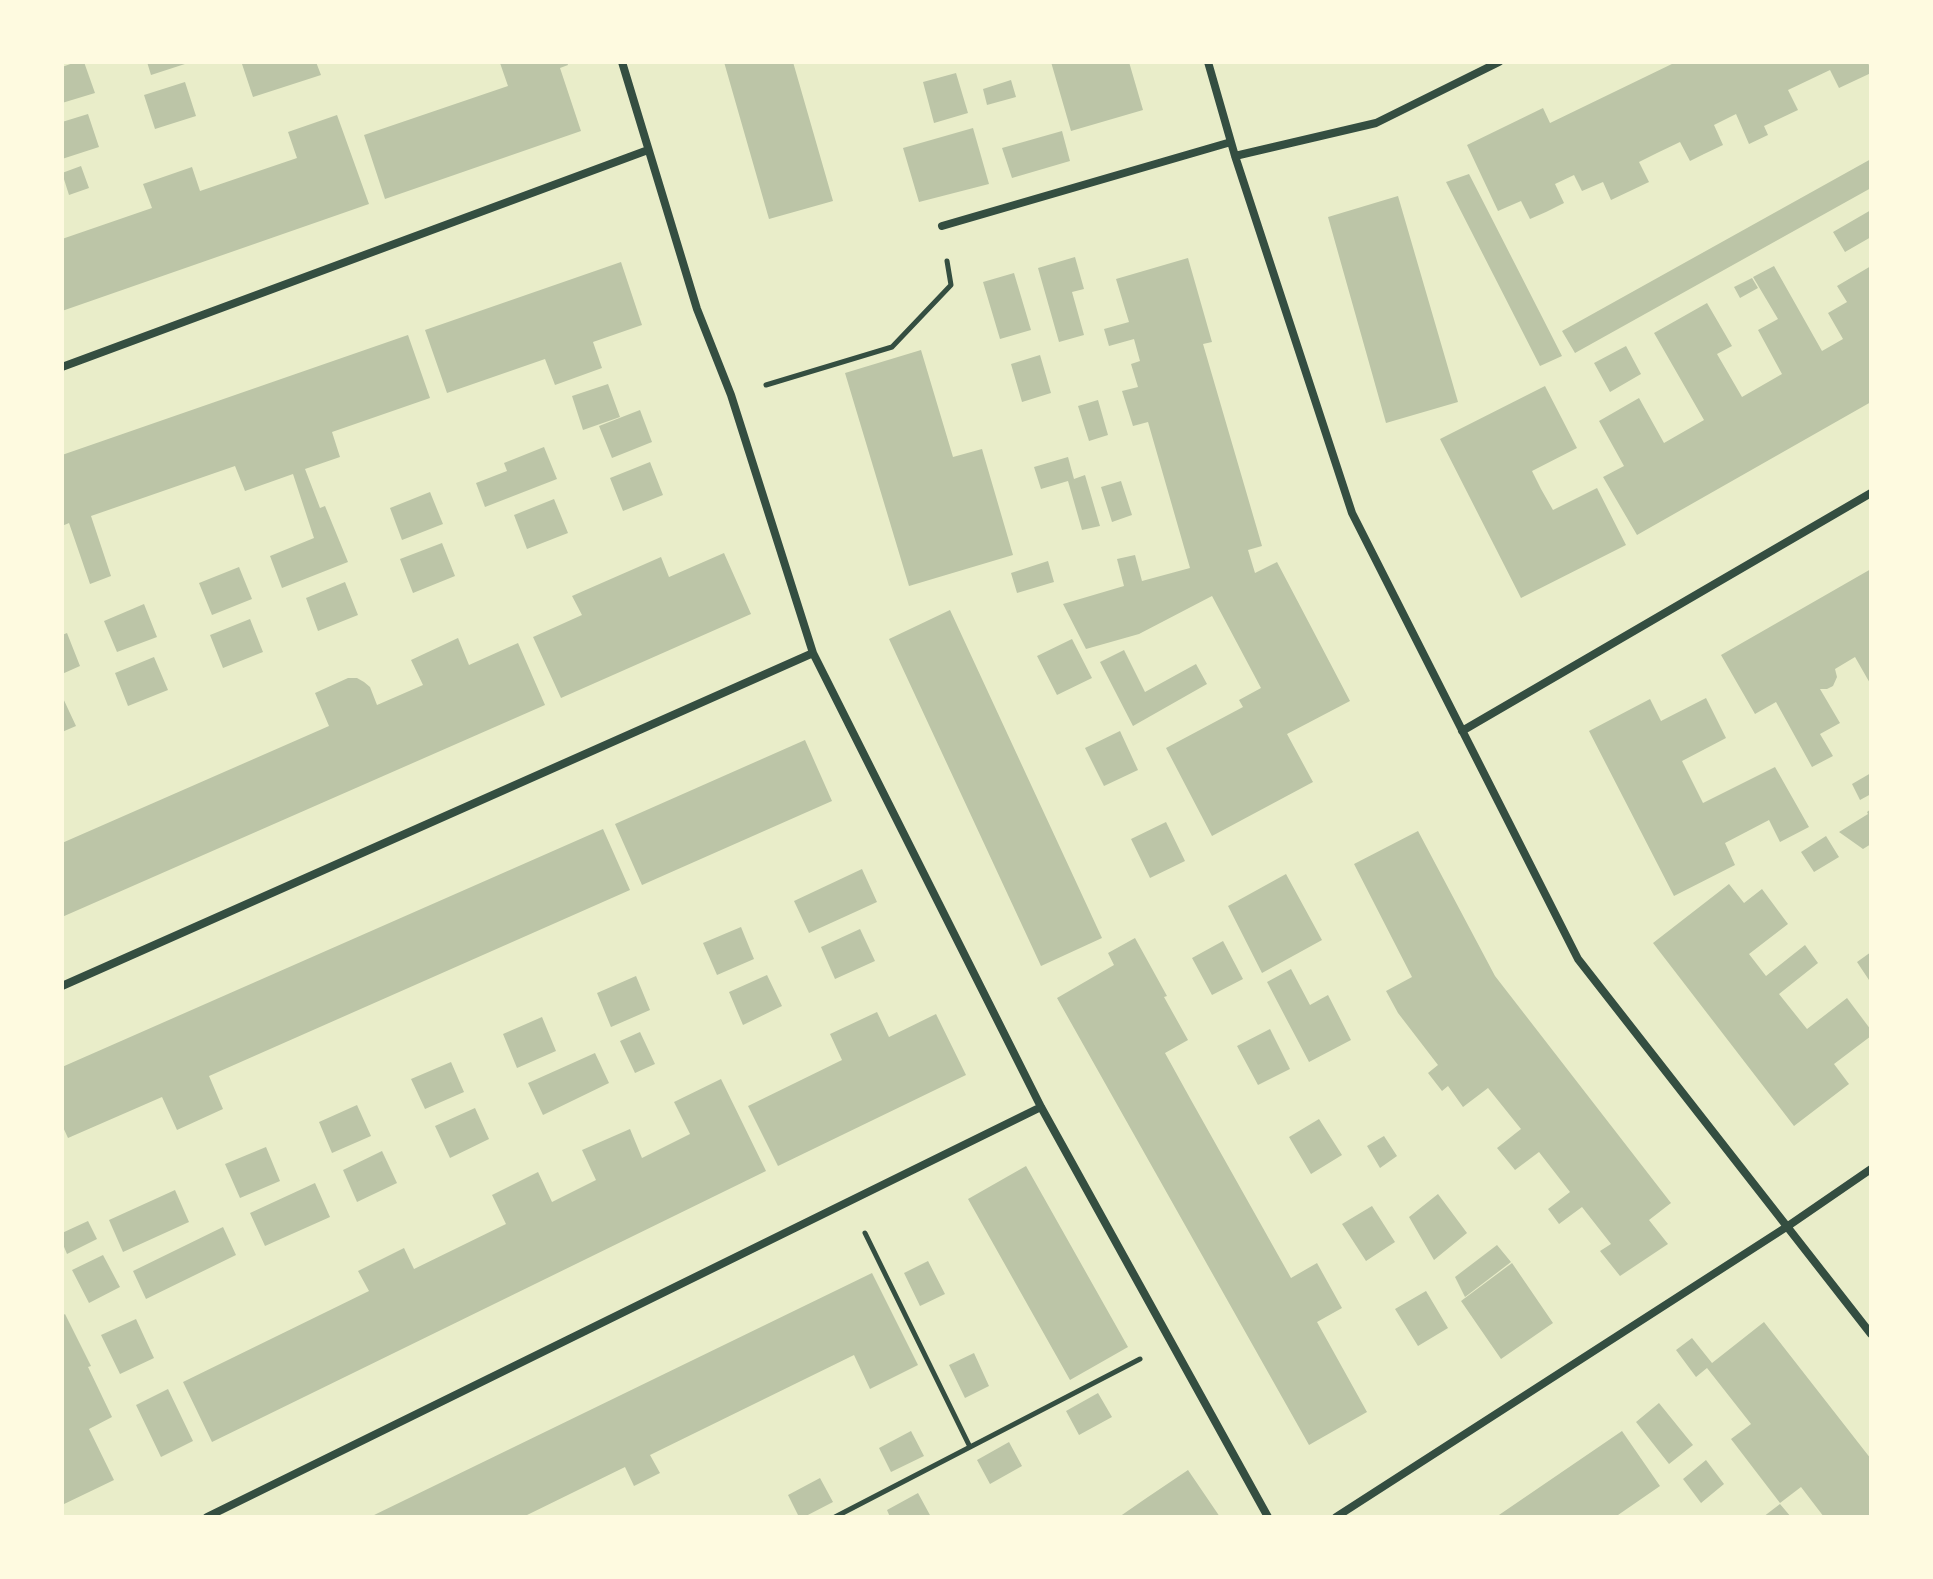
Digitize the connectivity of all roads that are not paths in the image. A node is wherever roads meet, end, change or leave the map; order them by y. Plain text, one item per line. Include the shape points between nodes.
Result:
1 (622, 62) edge
2 (1208, 62) edge
3 (1499, 62) edge
4 (1231, 142) junction
5 (648, 150) junction
6 (1235, 156) junction
7 (942, 226) road end
8 (62, 367) edge
9 (1871, 493) edge
10 (813, 653) junction
11 (1462, 731) junction
12 (62, 986) edge
13 (1041, 1107) junction
14 (1871, 1169) edge
15 (1788, 1226) junction
16 (1871, 1334) edge
17 (207, 1517) edge
18 (1268, 1517) edge
19 (1336, 1517) edge

1 - 5 street
2 - 4 street
3 - 6 street via 1376,123
4 - 6 street
4 - 7 street
5 - 8 street
5 - 10 street
6 - 11 street via 1352,513
9 - 11 street
10 - 12 street
10 - 13 street
11 - 15 street via 1578,959
13 - 17 street
13 - 18 street
14 - 15 street
15 - 16 street
15 - 19 street

